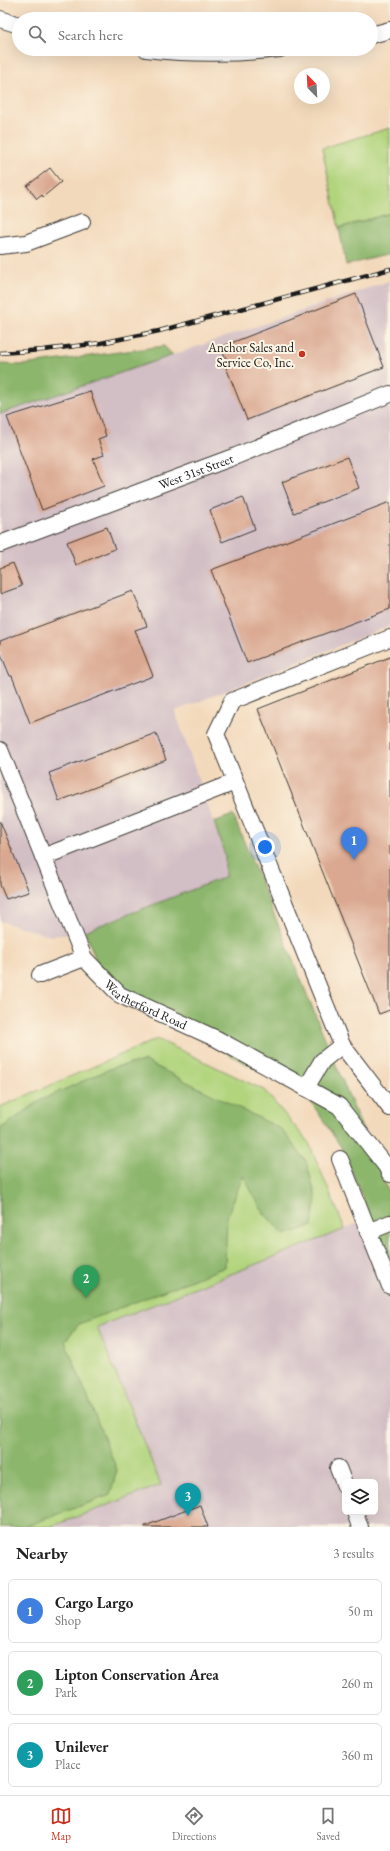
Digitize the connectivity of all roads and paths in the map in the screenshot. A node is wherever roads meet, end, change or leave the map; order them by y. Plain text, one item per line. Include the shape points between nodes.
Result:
1 (0, 19) edge
2 (12, 23) edge
3 (390, 30) edge
4 (378, 33) edge
5 (82, 222) dead end
6 (0, 246) edge
7 (390, 394) edge
8 (0, 544) edge
9 (390, 638) edge
10 (0, 750) edge
11 (235, 782) junction
12 (43, 857) junction
13 (84, 958) junction
14 (40, 975) dead end
15 (342, 1045) junction
16 (306, 1088) junction
17 (390, 1108) edge
18 (340, 1159) dead end
19 (390, 1174) edge
20 (390, 1223) edge
21 (368, 1232) junction
22 (390, 1286) edge
23 (338, 1468) dead end
24 (342, 1479) edge
25 (356, 1515) edge
26 (360, 1527) edge

1 - 2 street
3 - 4 street
5 - 6 street via 26,243
7 - 8 street, West 31st Street via 236,456
9 - 11 street via 232,701 216,734
10 - 12 street, Weatherford Road
11 - 12 street
11 - 15 street
12 - 13 street, Weatherford Road
13 - 14 street
13 - 16 street, Weatherford Road via 120,995 217,1039
15 - 16 street via 322,1061
15 - 17 street
16 - 19 street, Weatherford Road via 339,1106
18 - 21 street
20 - 21 street
21 - 22 street
23 - 24 street
25 - 26 street

